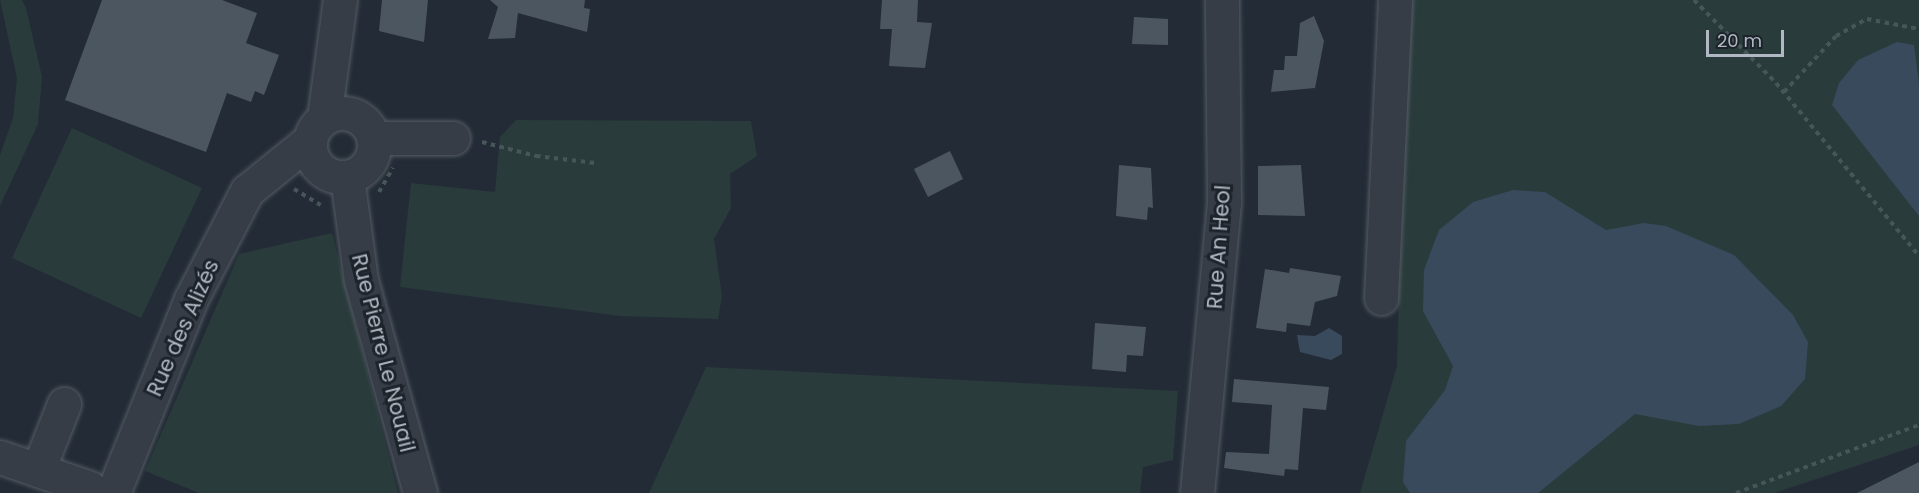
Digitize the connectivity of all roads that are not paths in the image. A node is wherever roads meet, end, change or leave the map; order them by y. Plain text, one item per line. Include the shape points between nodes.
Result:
1 (340, 0) edge
2 (1222, 0) edge
3 (1395, 0) edge
4 (453, 138) road end
5 (347, 150) junction
6 (1381, 298) dead end
7 (64, 404) dead end
8 (0, 457) edge
9 (38, 470) junction
10 (110, 491) edge
11 (420, 493) edge
12 (1197, 493) edge

1 - 5 street, Rue Pierre Le Nouail via 333,65
2 - 12 street, Rue An Heol via 1224,203
3 - 6 street
4 - 5 street
5 - 10 street, Rue des Alizés via 276,184 247,191 191,299
5 - 11 street, Rue Pierre Le Nouail via 361,280
7 - 9 street
8 - 9 street
9 - 10 street

